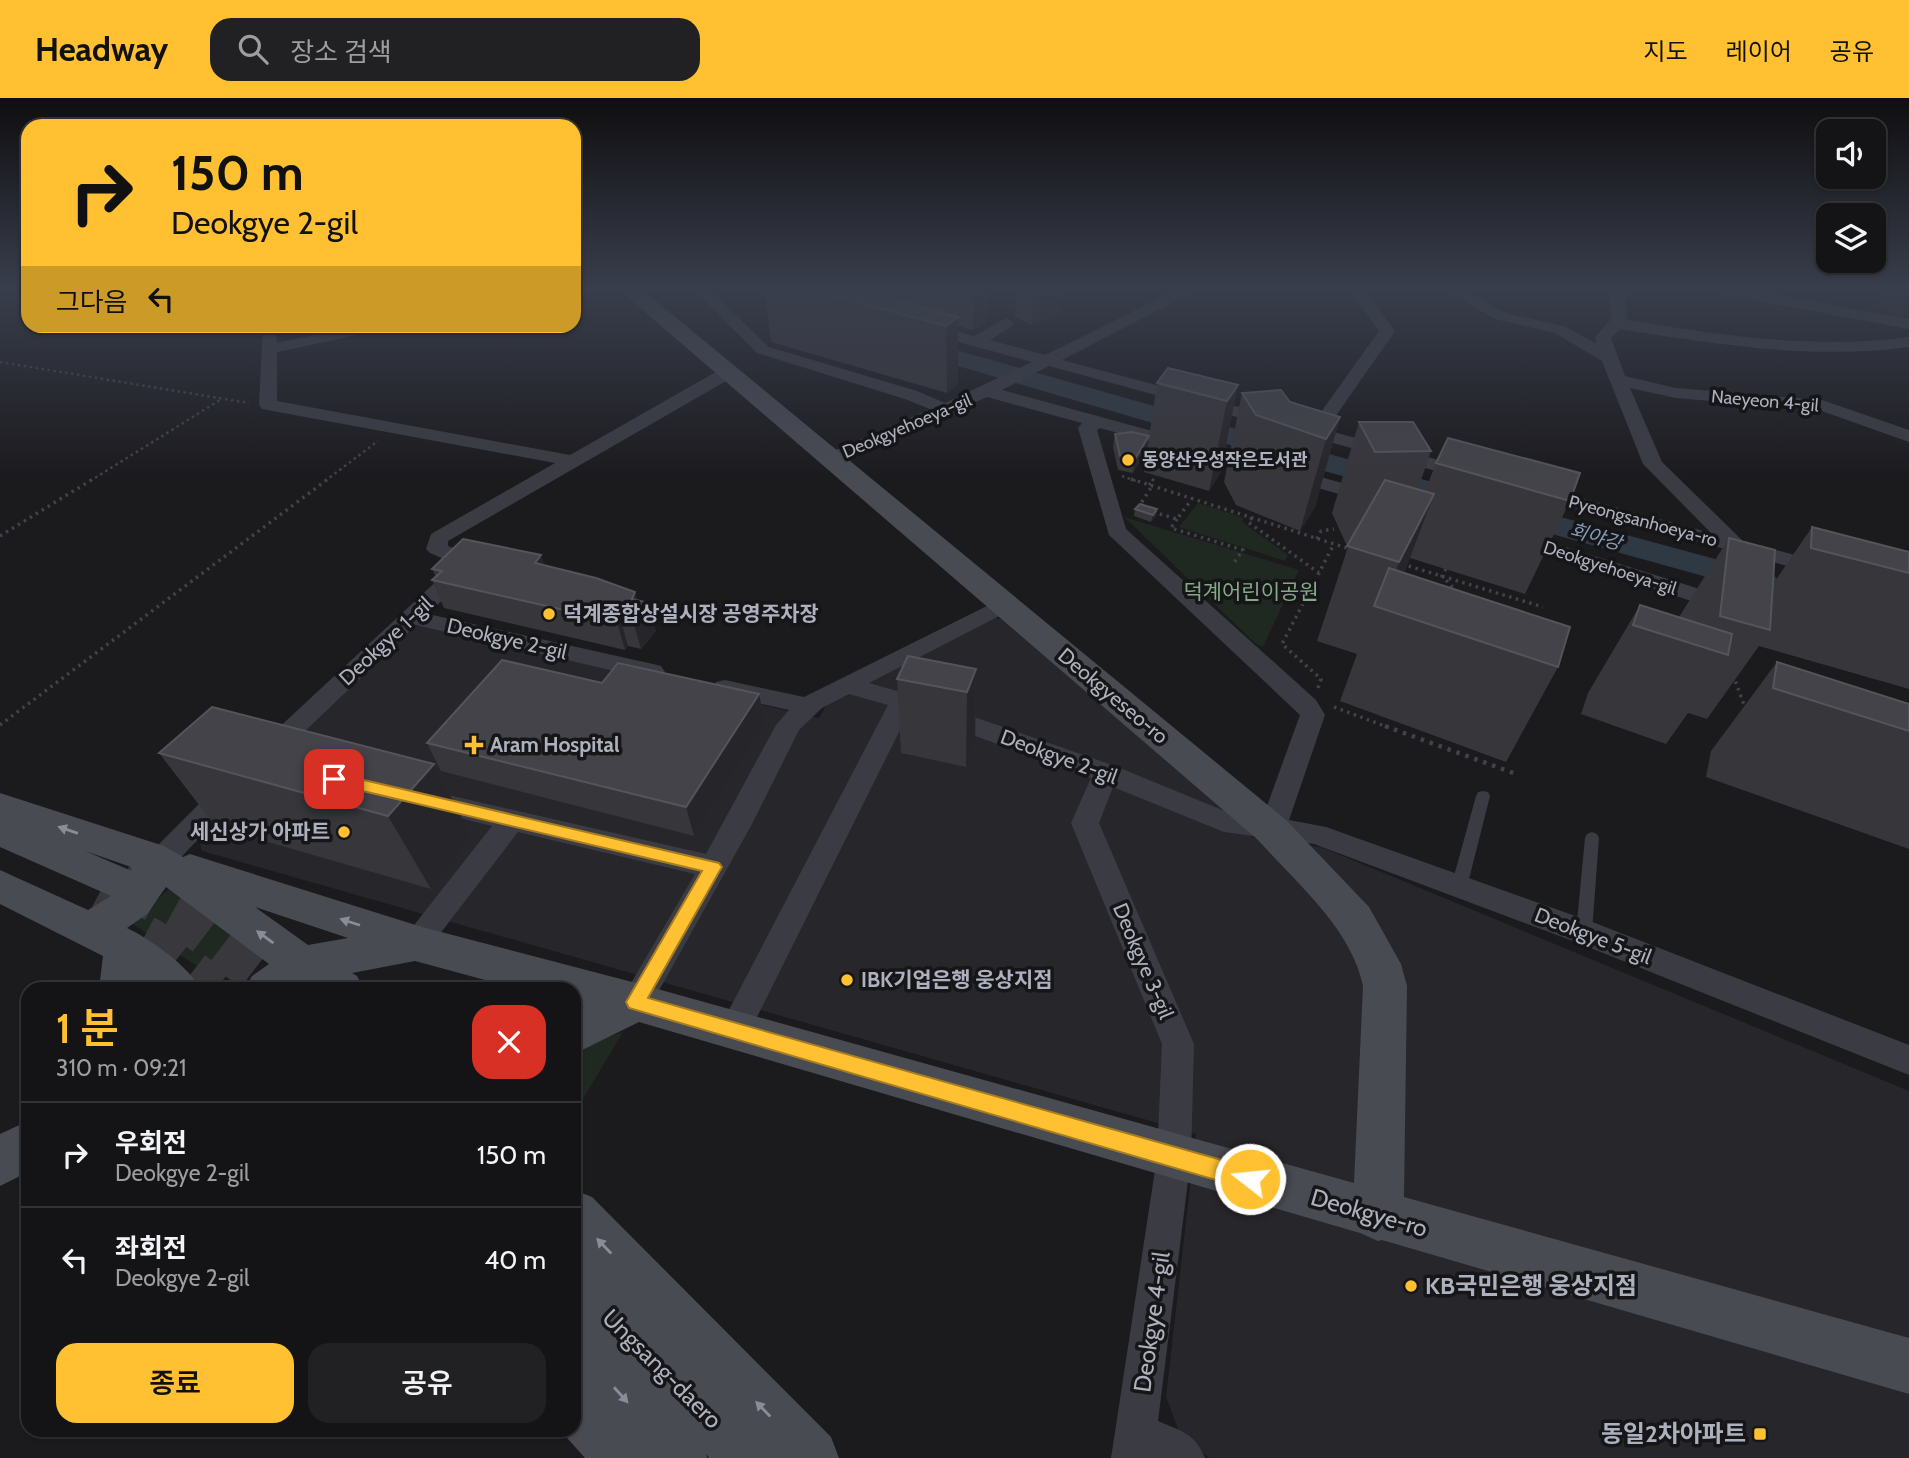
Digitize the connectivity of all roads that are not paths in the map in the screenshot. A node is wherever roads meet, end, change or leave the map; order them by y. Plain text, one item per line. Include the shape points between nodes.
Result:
1 (270, 351) edge
2 (702, 351) edge
3 (768, 351) edge
4 (1002, 351) edge
5 (1063, 351) edge
6 (1373, 351) edge
7 (1598, 351) edge
8 (1607, 351) edge
9 (1609, 358) junction
10 (1037, 364) junction
11 (727, 373) junction
12 (1618, 380) junction
13 (992, 388) junction
14 (945, 409) junction
15 (1097, 422) junction
16 (1315, 433) junction
17 (1909, 436) edge
18 (833, 458) junction
19 (574, 461) junction
20 (1482, 477) edge
21 (1521, 488) edge
22 (1386, 501) edge
23 (1491, 529) edge
24 (1729, 571) junction
25 (1836, 573) edge
26 (1004, 604) junction
27 (1745, 610) edge
28 (411, 617) junction
29 (678, 677) edge
30 (705, 683) edge
31 (846, 685) junction
32 (902, 701) junction
33 (808, 706) junction
34 (258, 761) junction
35 (285, 767) edge
36 (1106, 773) junction
37 (392, 792) edge
38 (1483, 796) dead end
39 (0, 807) edge
40 (512, 820) junction
41 (1272, 830) junction
42 (0, 831) edge
43 (1592, 838) dead end
44 (155, 859) junction
45 (0, 861) edge
46 (713, 867) junction
47 (0, 886) edge
48 (1459, 887) junction
49 (100, 906) junction
50 (1584, 932) junction
51 (415, 943) junction
52 (125, 947) junction
53 (284, 976) edge
54 (122, 982) edge
55 (169, 982) edge
56 (311, 982) edge
57 (554, 982) edge
58 (581, 989) edge
59 (636, 1002) junction
60 (581, 1030) edge
61 (734, 1031) junction
62 (1909, 1060) edge
63 (21, 1148) edge
64 (1174, 1157) junction
65 (0, 1161) edge
66 (1378, 1216) junction
67 (581, 1222) edge
68 (581, 1287) edge
69 (581, 1353) edge
70 (1909, 1366) edge
71 (581, 1411) edge
72 (1134, 1446) edge
73 (624, 1458) edge
74 (678, 1458) edge
75 (750, 1458) edge
76 (810, 1458) edge
77 (1184, 1458) edge

1 - 19 street via 268,405
2 - 11 street, Deokgyeseo-ro
3 - 14 street
4 - 10 street
5 - 10 street
6 - 16 street
7 - 9 street
8 - 9 street
9 - 12 street
10 - 13 street
10 - 16 street
11 - 18 street, Deokgyeseo-ro
11 - 19 street, Deokgye 1-gil
12 - 17 street, Naeyeon 4-gil via 1676,393 1822,405
12 - 24 street via 1653,464
13 - 14 street, Deokgyehoeya-gil
13 - 15 street, Deokgyehoeya-gil
14 - 18 street, Deokgyehoeya-gil
15 - 22 street, Deokgyehoeya-gil
15 - 41 street via 1087,428 1116,531 1307,705 1312,715
16 - 20 street
18 - 26 street, Deokgyeseo-ro
19 - 28 street, Deokgye 1-gil via 438,538 437,549 466,560 466,566
21 - 24 street, Pyeongsanhoeya-ro
23 - 24 street, Deokgyehoeya-gil
24 - 25 street, Pyeongsanhoeya-ro
24 - 27 street, Deokgyehoeya-gil
26 - 31 street
26 - 41 street, Deokgyeseo-ro
28 - 29 street, Deokgye 2-gil
28 - 34 street, Deokgye 1-gil
30 - 33 street
31 - 32 street, Deokgye 2-gil
31 - 33 street
32 - 36 street, Deokgye 2-gil
32 - 61 street
33 - 46 street via 789,726
34 - 35 street
34 - 44 street, Deokgye 1-gil
36 - 41 street, Deokgye 2-gil via 1224,822
36 - 64 street, Deokgye 3-gil via 1085,823 1178,1044
37 - 40 street
38 - 48 lane
44 -> 39 street
40 - 46 street
40 - 51 street
41 - 48 street, Deokgye 5-gil via 1316,834
41 - 66 street, Deokgyeseo-ro via 1354,919 1380,964 1385,986
42 - 49 street
43 - 50 lane
44 - 49 street via 146,888 135,900 110,919
51 -> 44 street
53 -> 44 street
45 - 49 street
46 - 59 street
47 - 49 street
48 - 50 street, Deokgye 5-gil
49 - 52 street
50 - 62 street, Deokgye 5-gil
51 - 53 street, Deokgye-ro
51 - 57 street, Deokgye-ro
52 - 54 street
52 - 55 street
53 - 56 street
58 - 59 street, Deokgye-ro
59 - 60 street
59 - 61 street, Deokgye-ro
61 - 64 street, Deokgye-ro
63 - 65 street
64 - 66 street, Deokgye-ro
64 - 72 street, Deokgye 4-gil
66 - 70 street, Deokgye-ro
76 -> 67 street
68 - 75 street, Ungsang-daero
69 -> 74 street, Ungsang-daero
71 - 73 street
72 - 77 street, Deokgye 4-gil via 1172,1448

